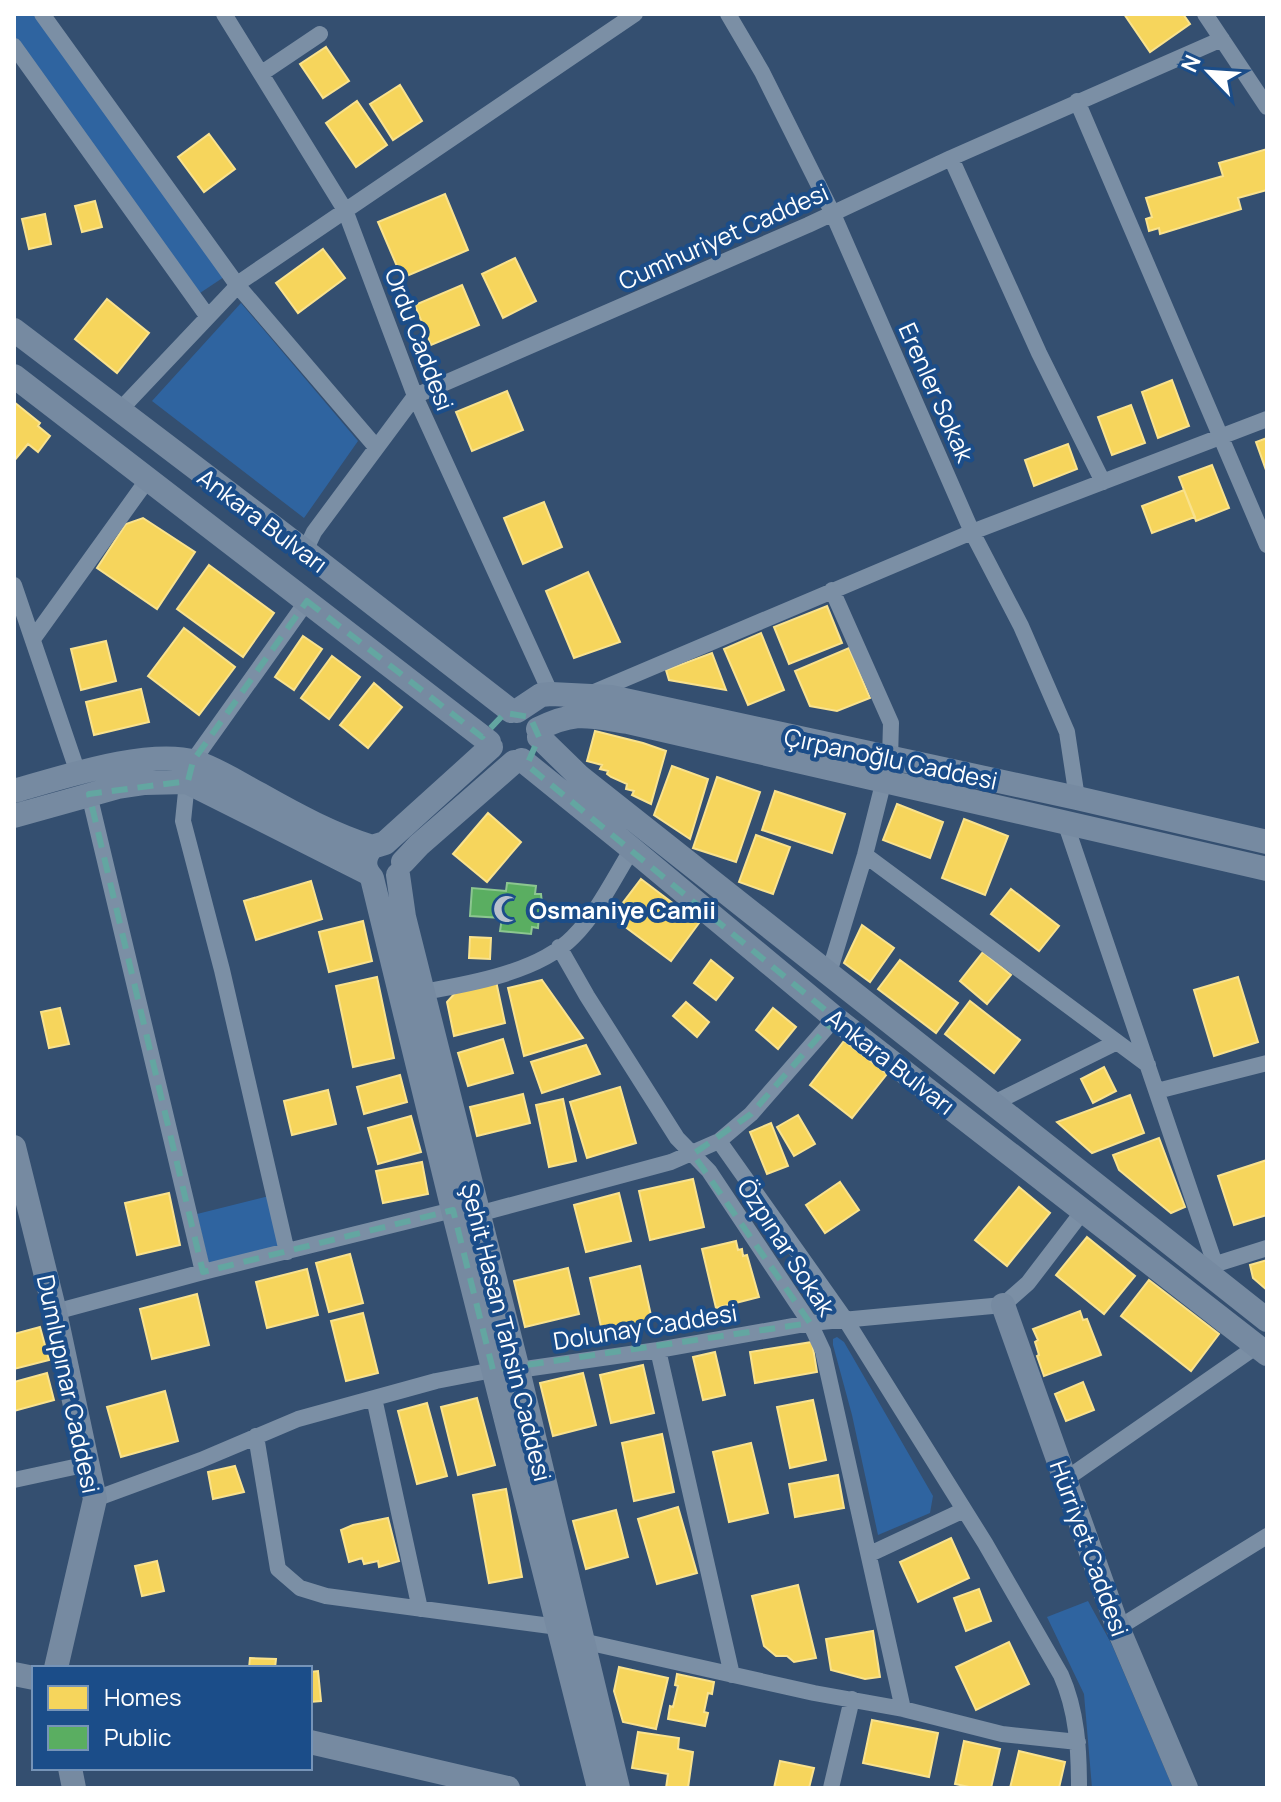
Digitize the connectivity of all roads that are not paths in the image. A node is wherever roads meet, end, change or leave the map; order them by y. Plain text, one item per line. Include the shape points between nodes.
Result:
1 (42, 14) edge
2 (224, 14) edge
3 (635, 14) edge
4 (728, 14) edge
5 (1205, 14) edge
6 (320, 34) dead end
7 (1222, 39) junction
8 (14, 46) edge
9 (262, 73) junction
10 (1077, 101) junction
11 (1267, 107) edge
12 (951, 158) junction
13 (345, 210) junction
14 (833, 214) junction
15 (238, 286) junction
16 (208, 317) junction
17 (14, 330) edge
18 (14, 376) edge
19 (415, 396) junction
20 (119, 411) junction
21 (1267, 419) edge
22 (1222, 436) junction
23 (376, 447) junction
24 (148, 479) junction
25 (1103, 482) junction
26 (972, 532) junction
27 (1267, 545) edge
28 (305, 551) junction
29 (14, 585) edge
30 (832, 590) junction
31 (307, 601) junction
32 (33, 639) junction
33 (551, 694) junction
34 (587, 695) junction
35 (514, 711) junction
36 (538, 733) junction
37 (490, 745) junction
38 (518, 761) junction
39 (887, 770) junction
40 (190, 772) junction
41 (84, 784) junction
42 (14, 791) edge
43 (1077, 798) junction
44 (14, 816) edge
45 (1065, 822) junction
46 (1267, 842) edge
47 (379, 845) junction
48 (632, 849) junction
49 (865, 855) junction
50 (400, 869) junction
51 (1267, 869) edge
52 (370, 875) junction
53 (559, 947) junction
54 (829, 973) junction
55 (423, 992) junction
56 (835, 1018) junction
57 (1117, 1042) junction
58 (1267, 1063) edge
59 (1148, 1065) junction
60 (1157, 1091) junction
61 (994, 1103) junction
62 (719, 1141) junction
63 (14, 1147) edge
64 (693, 1154) junction
65 (17, 1172) edge
66 (453, 1210) junction
67 (1083, 1211) junction
68 (478, 1214) junction
69 (1267, 1248) edge
70 (287, 1252) junction
71 (1208, 1267) junction
72 (203, 1272) junction
73 (1003, 1305) junction
74 (55, 1312) junction
75 (845, 1319) junction
76 (1267, 1320) edge
77 (810, 1323) junction
78 (658, 1350) junction
79 (1262, 1350) edge
80 (506, 1370) junction
81 (374, 1398) junction
82 (256, 1436) junction
83 (88, 1464) junction
84 (1066, 1479) junction
85 (14, 1480) edge
86 (95, 1499) junction
87 (964, 1510) junction
88 (1267, 1536) edge
89 (870, 1554) junction
90 (420, 1609) junction
91 (558, 1627) junction
92 (1118, 1628) junction
93 (582, 1641) junction
94 (56, 1666) edge
95 (732, 1675) junction
96 (852, 1699) junction
97 (903, 1709) junction
98 (312, 1742) edge
99 (1078, 1742) junction
100 (508, 1788) edge
101 (599, 1788) edge
102 (618, 1788) edge
103 (831, 1788) edge
104 (1079, 1788) edge
105 (1186, 1788) edge

1 - 15 street
2 - 9 street, Ordu Caddesi
3 - 13 street
4 - 14 street, Erenler Sokak
5 - 7 street
6 - 9 street
7 - 10 street, Cumhuriyet Caddesi
7 - 11 street
8 - 16 street
9 - 13 street, Ordu Caddesi
10 - 12 street, Cumhuriyet Caddesi
10 - 22 street
12 - 14 street, Cumhuriyet Caddesi
12 - 25 street
13 - 15 street
13 - 19 street, Ordu Caddesi
14 - 19 street, Cumhuriyet Caddesi
14 - 26 street, Erenler Sokak
15 - 16 street
15 - 23 street
16 - 20 street
17 - 20 main road, Ankara Bulvarı
18 - 24 main road, Ankara Bulvarı
19 - 23 street, Cumhuriyet Caddesi
19 - 33 street, Ordu Caddesi
20 - 28 main road, Ankara Bulvarı
21 - 22 street
22 - 25 street
22 - 27 street
23 - 28 street, Cumhuriyet Caddesi
24 - 31 main road, Ankara Bulvarı
24 - 32 street
25 - 26 street
26 - 30 street
26 - 43 street, Erenler Sokak via 1067,732
28 - 35 main road, Ankara Bulvarı
29 - 32 street
30 - 34 street
30 - 39 street via 891,723
31 - 37 main road, Ankara Bulvarı
31 - 40 street
32 - 41 street
33 - 34 main road, Çırpanoğlu Caddesi
33 - 35 main road, Çırpanoğlu Caddesi
34 - 39 main road, Çırpanoğlu Caddesi via 634,702
35 - 36 main road, Ankara Bulvarı via 530,717
35 - 37 main road via 491,724
36 - 38 main road via 534,751
36 - 39 main road, Çırpanoğlu Caddesi via 561,717 583,715
36 - 54 main road, Ankara Bulvarı via 580,777
37 - 38 main road, Ankara Bulvarı via 503,759
37 - 47 main road
38 - 48 main road, Ankara Bulvarı
38 - 50 main road via 419,845
39 - 43 main road, Çırpanoğlu Caddesi
39 - 45 main road, Çırpanoğlu Caddesi
39 - 49 street
40 - 41 main road via 149,761
40 - 47 main road via 218,772 321,828
40 - 52 main road
40 - 70 street via 183,821 188,846
41 - 42 main road
41 - 44 main road
41 - 72 street
43 - 46 main road, Çırpanoğlu Caddesi
45 - 51 main road, Çırpanoğlu Caddesi
45 - 59 street
47 - 50 main road via 398,849
47 - 52 main road, Şehit Hasan Tahsin Caddesi via 365,859
48 - 53 street via 587,920
48 - 56 main road, Ankara Bulvarı
49 - 54 street
49 - 57 street
50 - 52 main road via 386,881
50 - 55 main road, Şehit Hasan Tahsin Caddesi via 404,917
52 - 66 main road, Şehit Hasan Tahsin Caddesi
53 - 55 street via 501,974
53 - 64 street, Özpınar Sokak via 677,1138
54 - 61 main road, Ankara Bulvarı
55 - 68 main road, Şehit Hasan Tahsin Caddesi
56 - 62 street via 751,1114
56 - 67 main road, Ankara Bulvarı
57 - 59 street
57 - 61 street
58 - 60 street
59 - 60 street
60 - 71 street
61 - 71 main road, Ankara Bulvarı
62 - 64 street
62 - 75 street
63 - 65 main road, Dumlupınar Caddesi
64 - 68 street
64 - 77 street, Özpınar Sokak
65 - 74 main road, Dumlupınar Caddesi
66 - 70 street
66 - 80 main road, Şehit Hasan Tahsin Caddesi
67 - 73 street via 1028,1283
67 - 79 main road, Ankara Bulvarı
68 - 80 main road, Şehit Hasan Tahsin Caddesi
69 - 71 street
70 - 72 street
71 - 76 main road, Ankara Bulvarı
72 - 74 street
73 - 75 street, Dolunay Caddesi
73 - 84 main road, Hürriyet Caddesi
74 - 83 main road, Dumlupınar Caddesi
75 - 77 street, Dolunay Caddesi
75 - 87 street
77 - 78 street, Dolunay Caddesi
77 - 89 street, Özpınar Sokak via 823,1351
78 - 80 street, Dolunay Caddesi
78 - 95 street
79 - 84 street
80 - 81 street, Dolunay Caddesi
80 - 91 main road, Şehit Hasan Tahsin Caddesi
80 - 93 main road, Şehit Hasan Tahsin Caddesi
81 - 82 street, Dolunay Caddesi
81 - 90 street
82 - 86 street, Dolunay Caddesi
82 - 90 street via 278,1569 300,1588 326,1596
83 - 85 street
83 - 86 main road, Dumlupınar Caddesi
84 - 92 main road, Hürriyet Caddesi
86 - 94 main road, Dumlupınar Caddesi
87 - 89 street
87 - 99 street via 1061,1675
88 - 92 street
89 - 97 street, Özpınar Sokak
90 - 91 street
91 - 101 main road, Şehit Hasan Tahsin Caddesi
92 - 105 main road, Hürriyet Caddesi
93 - 95 street
93 - 102 main road, Şehit Hasan Tahsin Caddesi
95 - 96 street
96 - 97 street
96 - 103 street
97 - 99 street via 1002,1734
98 - 100 main road
99 - 104 street

